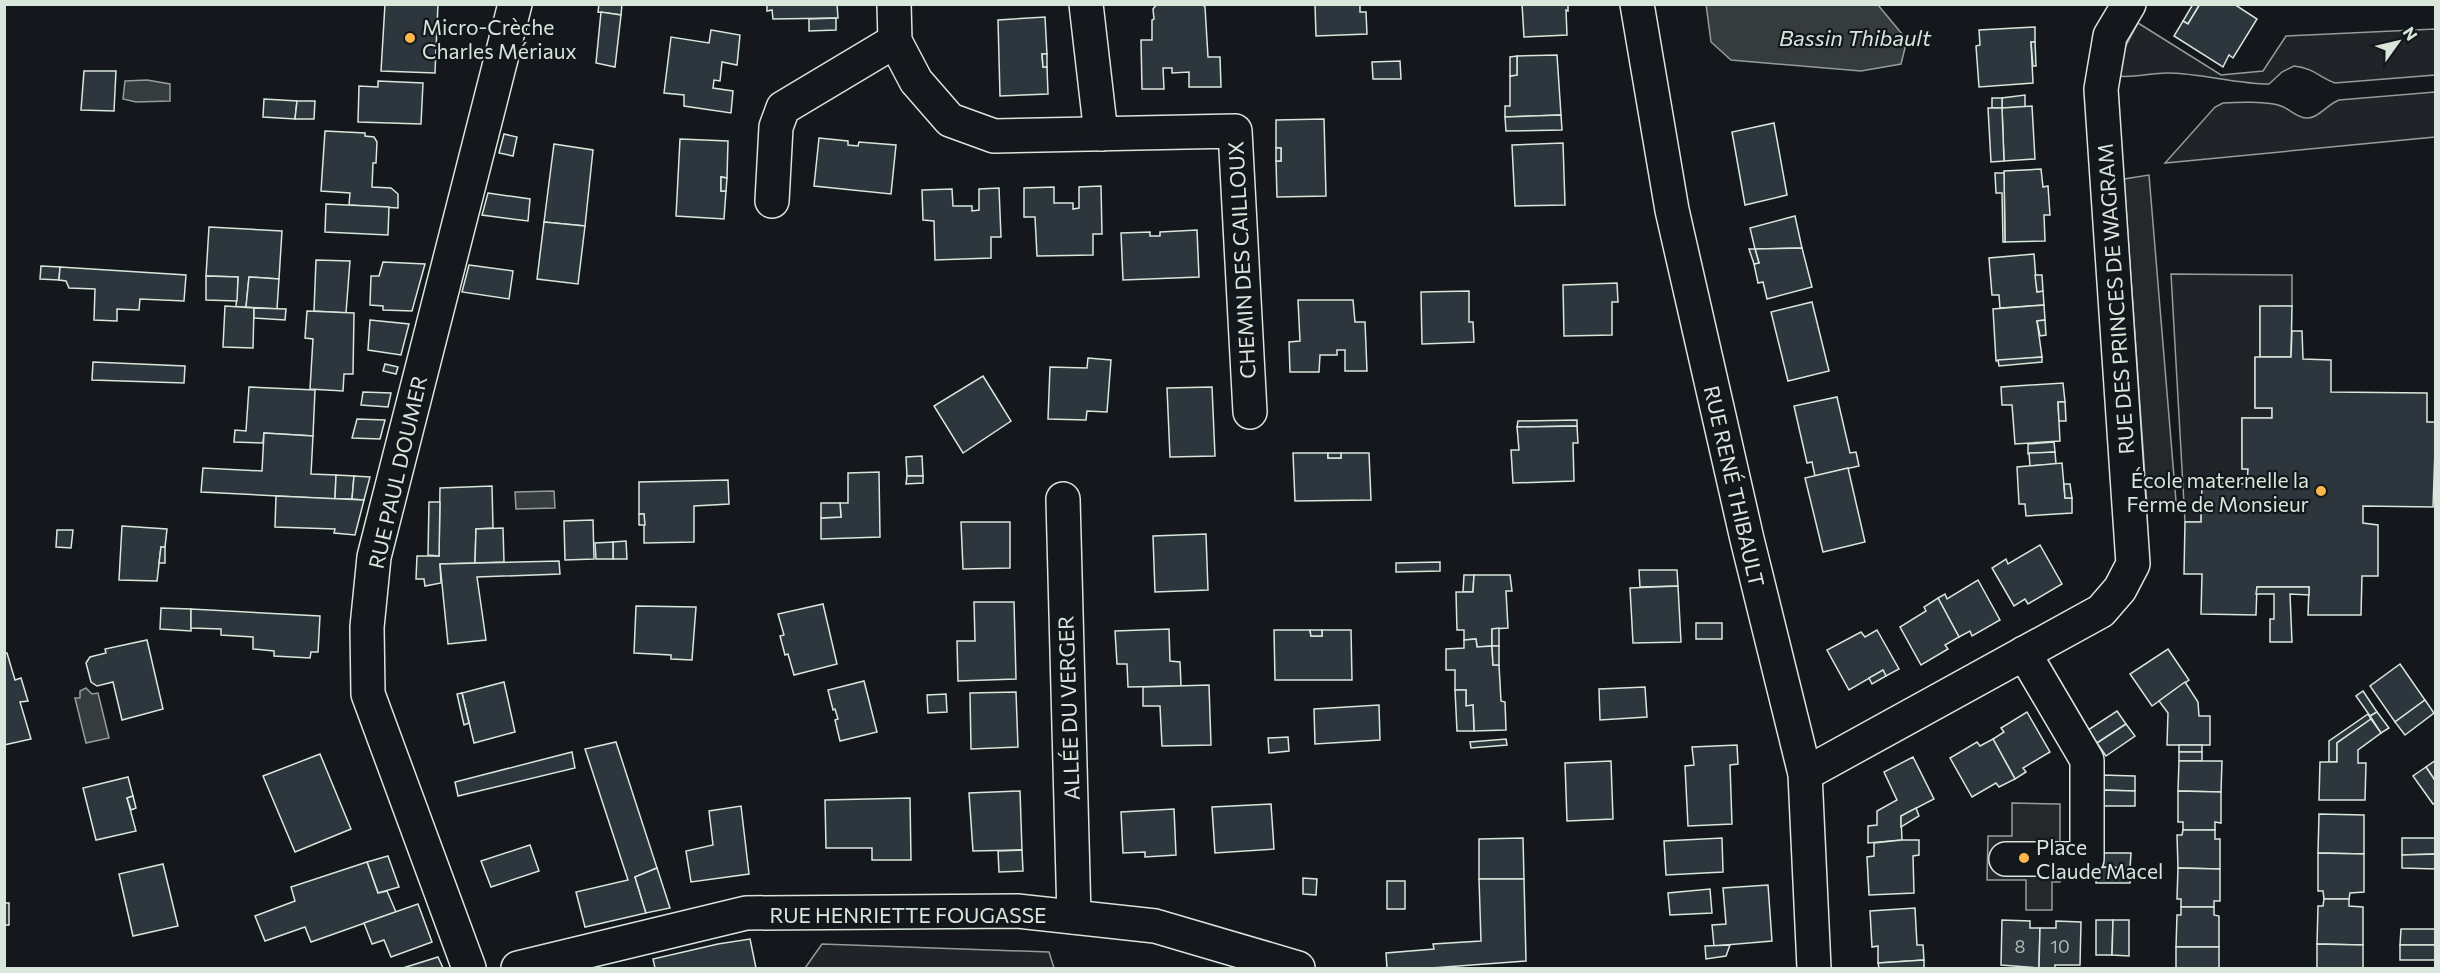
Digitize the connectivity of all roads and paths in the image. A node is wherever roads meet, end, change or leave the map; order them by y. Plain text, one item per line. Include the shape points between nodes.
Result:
1 (515, 4) edge
2 (894, 4) edge
3 (1086, 4) edge
4 (1636, 4) edge
5 (2129, 4) edge
6 (895, 41) junction
7 (1101, 134) junction
8 (772, 201) dead end
9 (1250, 412) dead end
10 (1063, 499) dead end
11 (2024, 653) junction
12 (1805, 774) junction
13 (2006, 859) dead end
14 (1074, 917) junction
15 (469, 969) edge
16 (518, 969) edge
17 (1298, 969) edge
18 (1814, 969) edge

1 - 15 street, RUE PAUL DOUMER via 374,557 367,627 368,694
2 - 6 street, CHEMIN DES CAILLOUX
3 - 7 street
4 - 12 street, RUE RENÉ THIBAULT via 1672,210
5 - 11 street, RUE DES PRINCES DE WAGRAM via 2110,36 2101,89 2133,564 2120,589 2101,611
6 - 7 street, CHEMIN DES CAILLOUX via 916,81 950,120 994,136
6 - 8 street via 783,108 776,127
7 - 9 street, CHEMIN DES CAILLOUX via 1235,131
10 - 14 street, ALLÉE DU VERGER
11 - 12 street, RUE DES PRINCES DE WAGRAM
11 - 13 street via 2087,760 2086,859
12 - 18 street, RUE RENÉ THIBAULT
14 - 16 street, RUE HENRIETTE FOUGASSE via 1017,911 746,913
14 - 17 street, RUE HENRIETTE FOUGASSE via 1155,926

